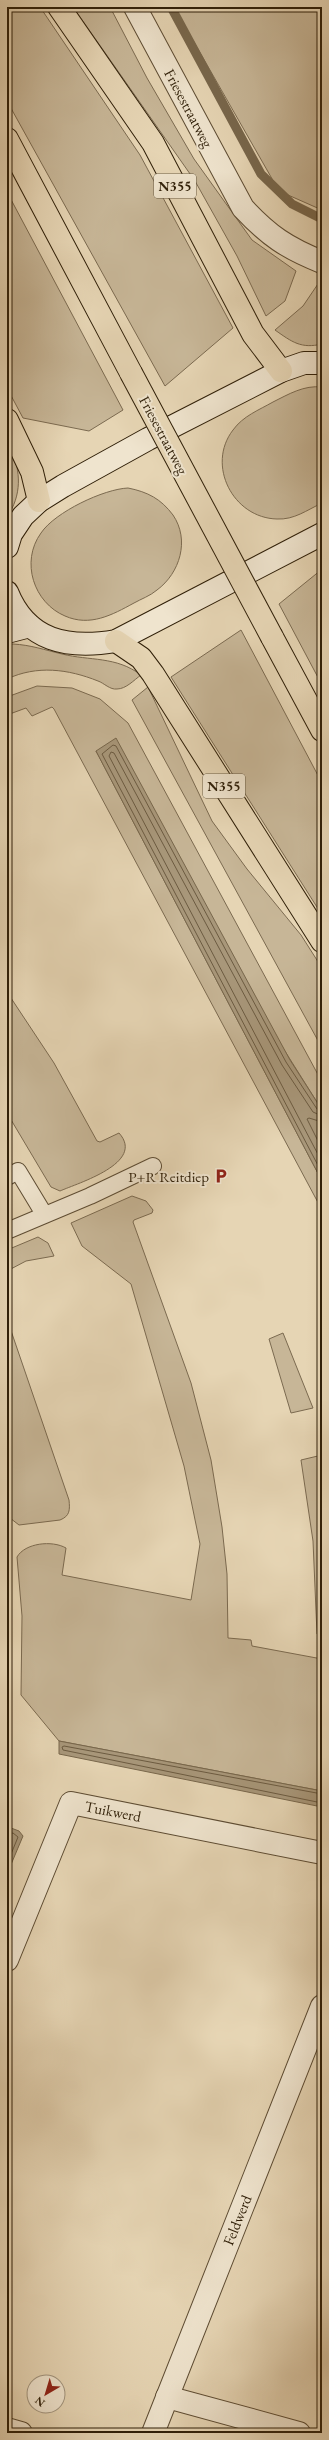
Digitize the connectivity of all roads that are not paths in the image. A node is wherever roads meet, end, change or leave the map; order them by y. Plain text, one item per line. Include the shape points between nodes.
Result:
1 (59, 7) edge
2 (135, 7) edge
3 (7, 139) edge
4 (322, 262) edge
5 (322, 363) edge
6 (281, 371) junction
7 (7, 420) edge
8 (39, 501) junction
9 (322, 534) edge
10 (7, 547) edge
11 (7, 592) edge
12 (30, 626) junction
13 (7, 632) edge
14 (116, 641) junction
15 (322, 730) edge
16 (322, 941) edge
17 (153, 1166) dead end
18 (7, 1177) edge
19 (44, 1214) junction
20 (7, 1231) edge
21 (322, 1853) edge
22 (7, 1960) edge
23 (322, 2006) edge
24 (167, 2397) junction
25 (7, 2429) edge
26 (21, 2433) edge
27 (153, 2433) edge
28 (299, 2433) edge

1 - 6 main road, N355 via 153,143 253,334
2 - 4 street, Friesestraatweg via 243,208 285,246
3 - 15 main road, Friesestraatweg, bridge
5 - 6 street via 304,363
6 - 8 street via 148,439
7 - 8 main road via 32,472
8 - 10 street via 23,516 11,534
9 - 14 street
11 - 12 street via 14,608
12 - 13 street
12 - 14 street via 41,635 76,644
14 - 16 main road, N355 via 141,658 153,674
17 - 19 lane via 90,1196
18 - 19 lane via 18,1171
19 - 20 lane
21 - 22 street, Tuikwerd via 71,1803
23 - 24 street, Feldwerd
24 - 27 street, Feldwerd
24 - 28 street
25 - 26 street

